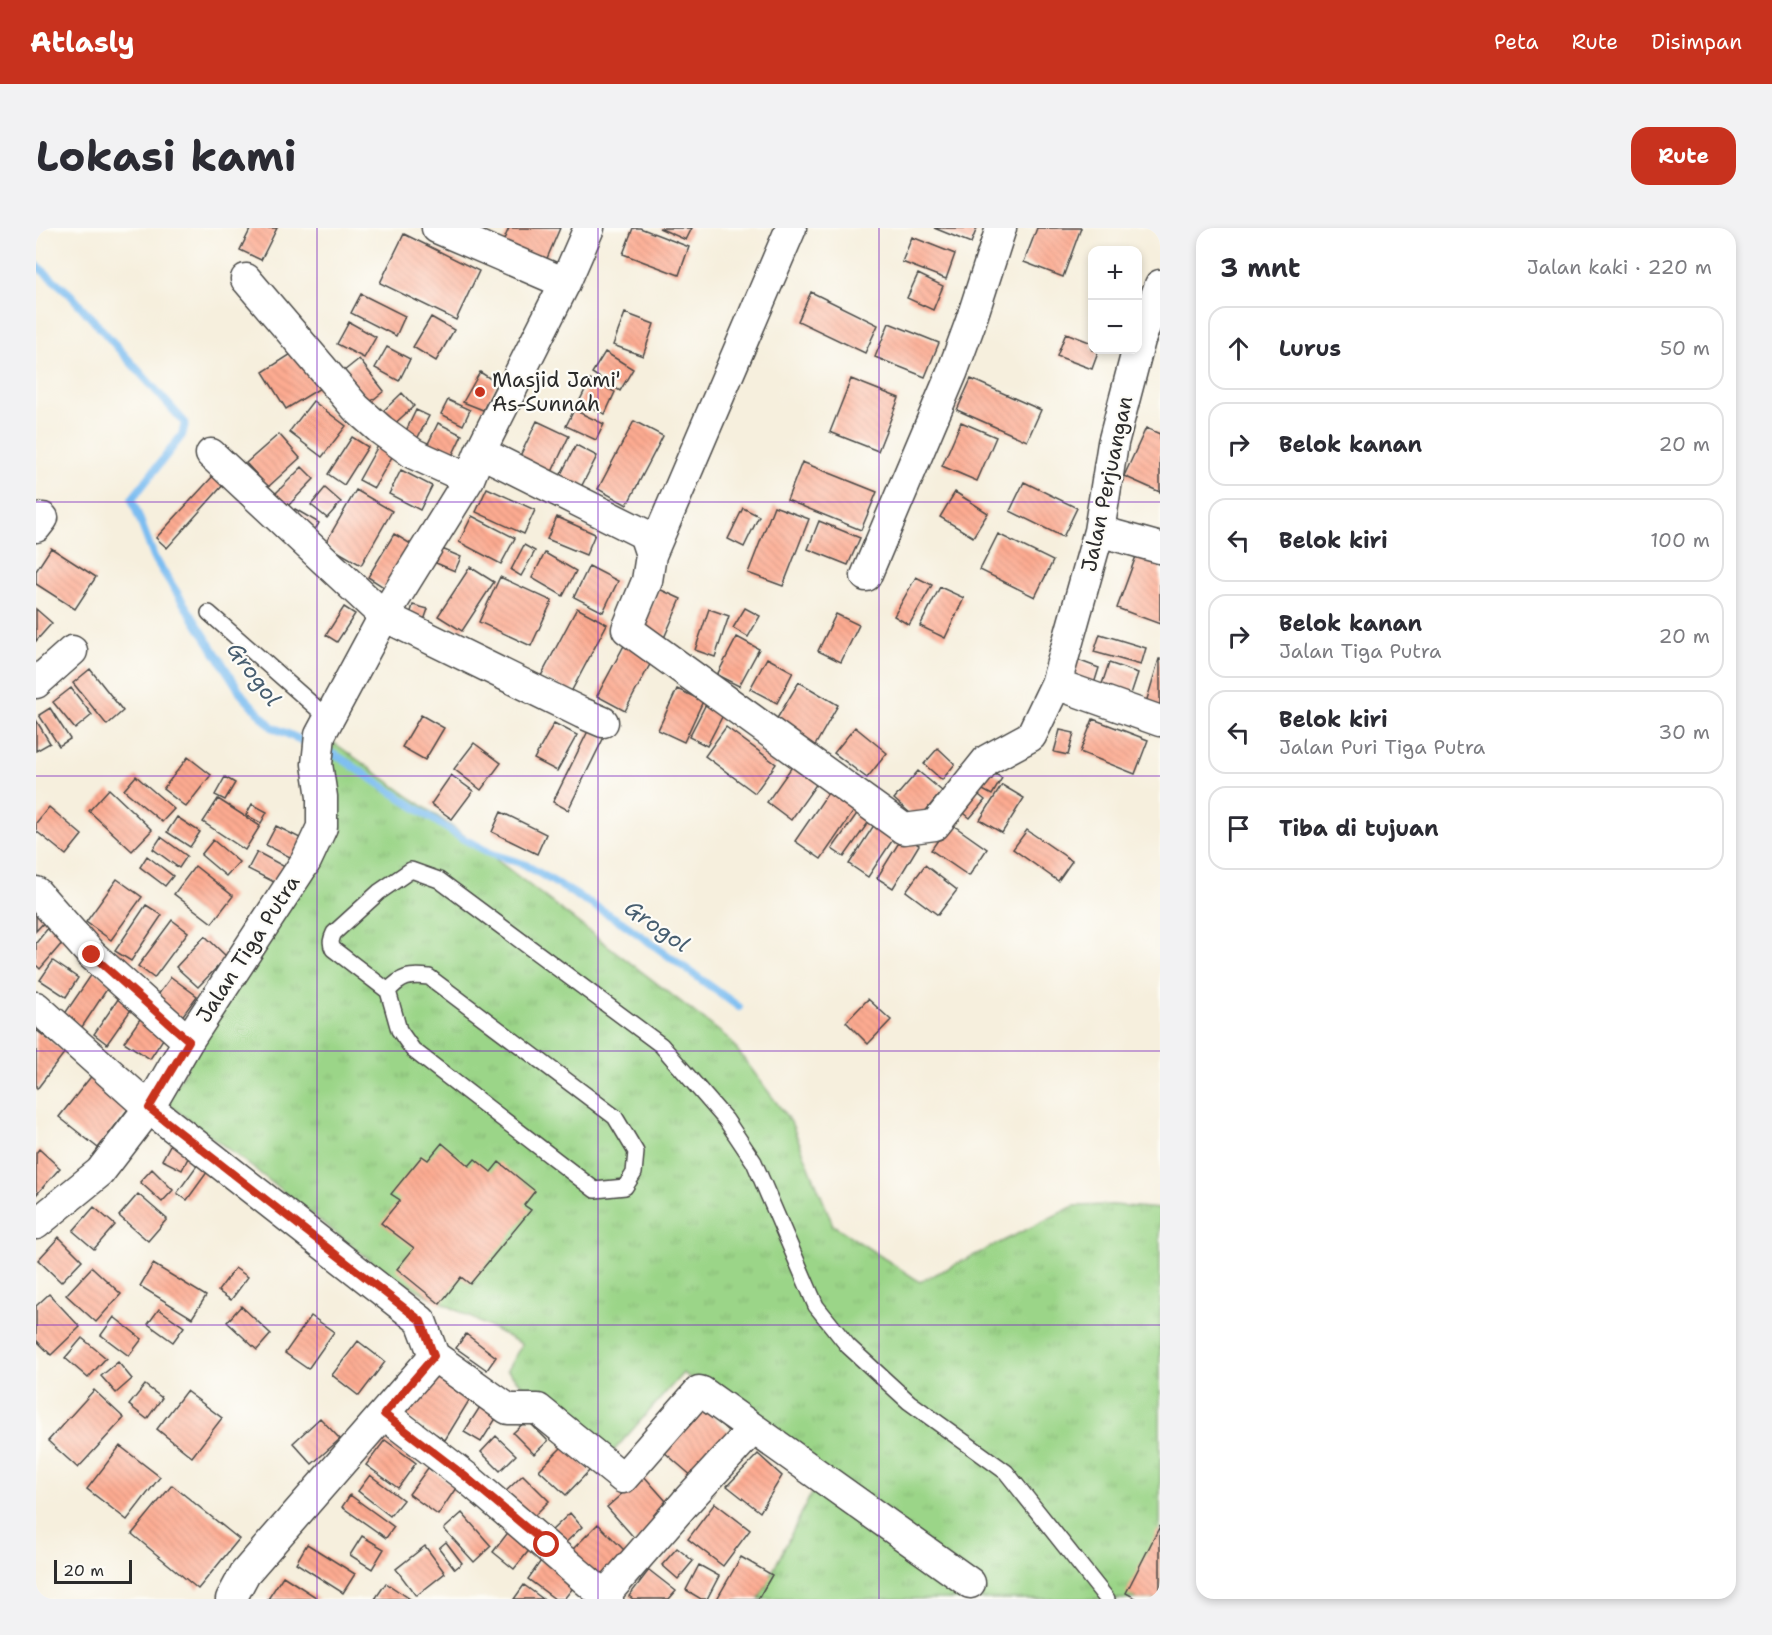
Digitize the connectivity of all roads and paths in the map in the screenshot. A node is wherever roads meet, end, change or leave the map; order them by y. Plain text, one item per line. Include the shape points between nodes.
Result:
1 (437, 228) edge
2 (589, 228) edge
3 (791, 228) edge
4 (1001, 228) edge
5 (246, 279) dead end
6 (565, 283) junction
7 (1160, 285) edge
8 (1150, 344) edge
9 (480, 452) junction
10 (211, 454) dead end
11 (469, 479) junction
12 (1100, 531) junction
13 (1160, 548) edge
14 (651, 555) junction
15 (866, 576) dead end
16 (209, 613) dead end
17 (384, 616) junction
18 (72, 651) dead end
19 (36, 683) edge
20 (1056, 684) junction
21 (1160, 721) edge
22 (603, 722) dead end
23 (325, 727) junction
24 (36, 892) edge
25 (388, 991) junction
26 (36, 1007) edge
27 (189, 1041) junction
28 (149, 1108) junction
29 (36, 1224) edge
30 (434, 1356) junction
31 (384, 1414) junction
32 (753, 1429) junction
33 (970, 1583) dead end
34 (592, 1594) edge
35 (231, 1599) edge
36 (1107, 1599) edge

1 - 6 street
2 - 6 street
3 - 14 street
4 - 15 street via 952,373
5 - 11 street via 356,408 414,454
6 - 9 street
7 - 8 street, Jalan Perjuangan
8 - 12 street, Jalan Perjuangan via 1113,443
9 - 11 street
9 - 14 street via 644,534
10 - 17 street
11 - 17 street
12 - 13 street
12 - 20 street, Jalan Perjuangan
14 - 20 street, Jalan Perjuangan via 647,581 627,629 904,829 935,825 987,760 1030,736
16 - 23 lane
17 - 22 street
17 - 23 street
18 - 19 street
20 - 21 street
23 - 27 street, Jalan Tiga Putra via 317,764 322,827 306,861
24 - 27 street via 92,955
25 - 25 lane via 399,1030 413,1050 595,1190 625,1187 634,1173 636,1152 615,1116 429,977 412,975 397,981
25 - 36 lane via 331,944 334,933 379,892 411,870 439,880 661,1046 726,1120 754,1162 816,1306 848,1346 909,1402 1006,1472
26 - 28 street
27 - 28 street, Jalan Tiga Putra
28 - 29 street, Jalan Tiga Putra via 100,1172
28 - 30 street via 421,1321
30 - 31 street
30 - 32 street via 508,1408 538,1409 623,1478 699,1391
31 - 34 street via 547,1545
31 - 35 street via 245,1573
32 - 33 street
32 - 34 street via 685,1503

